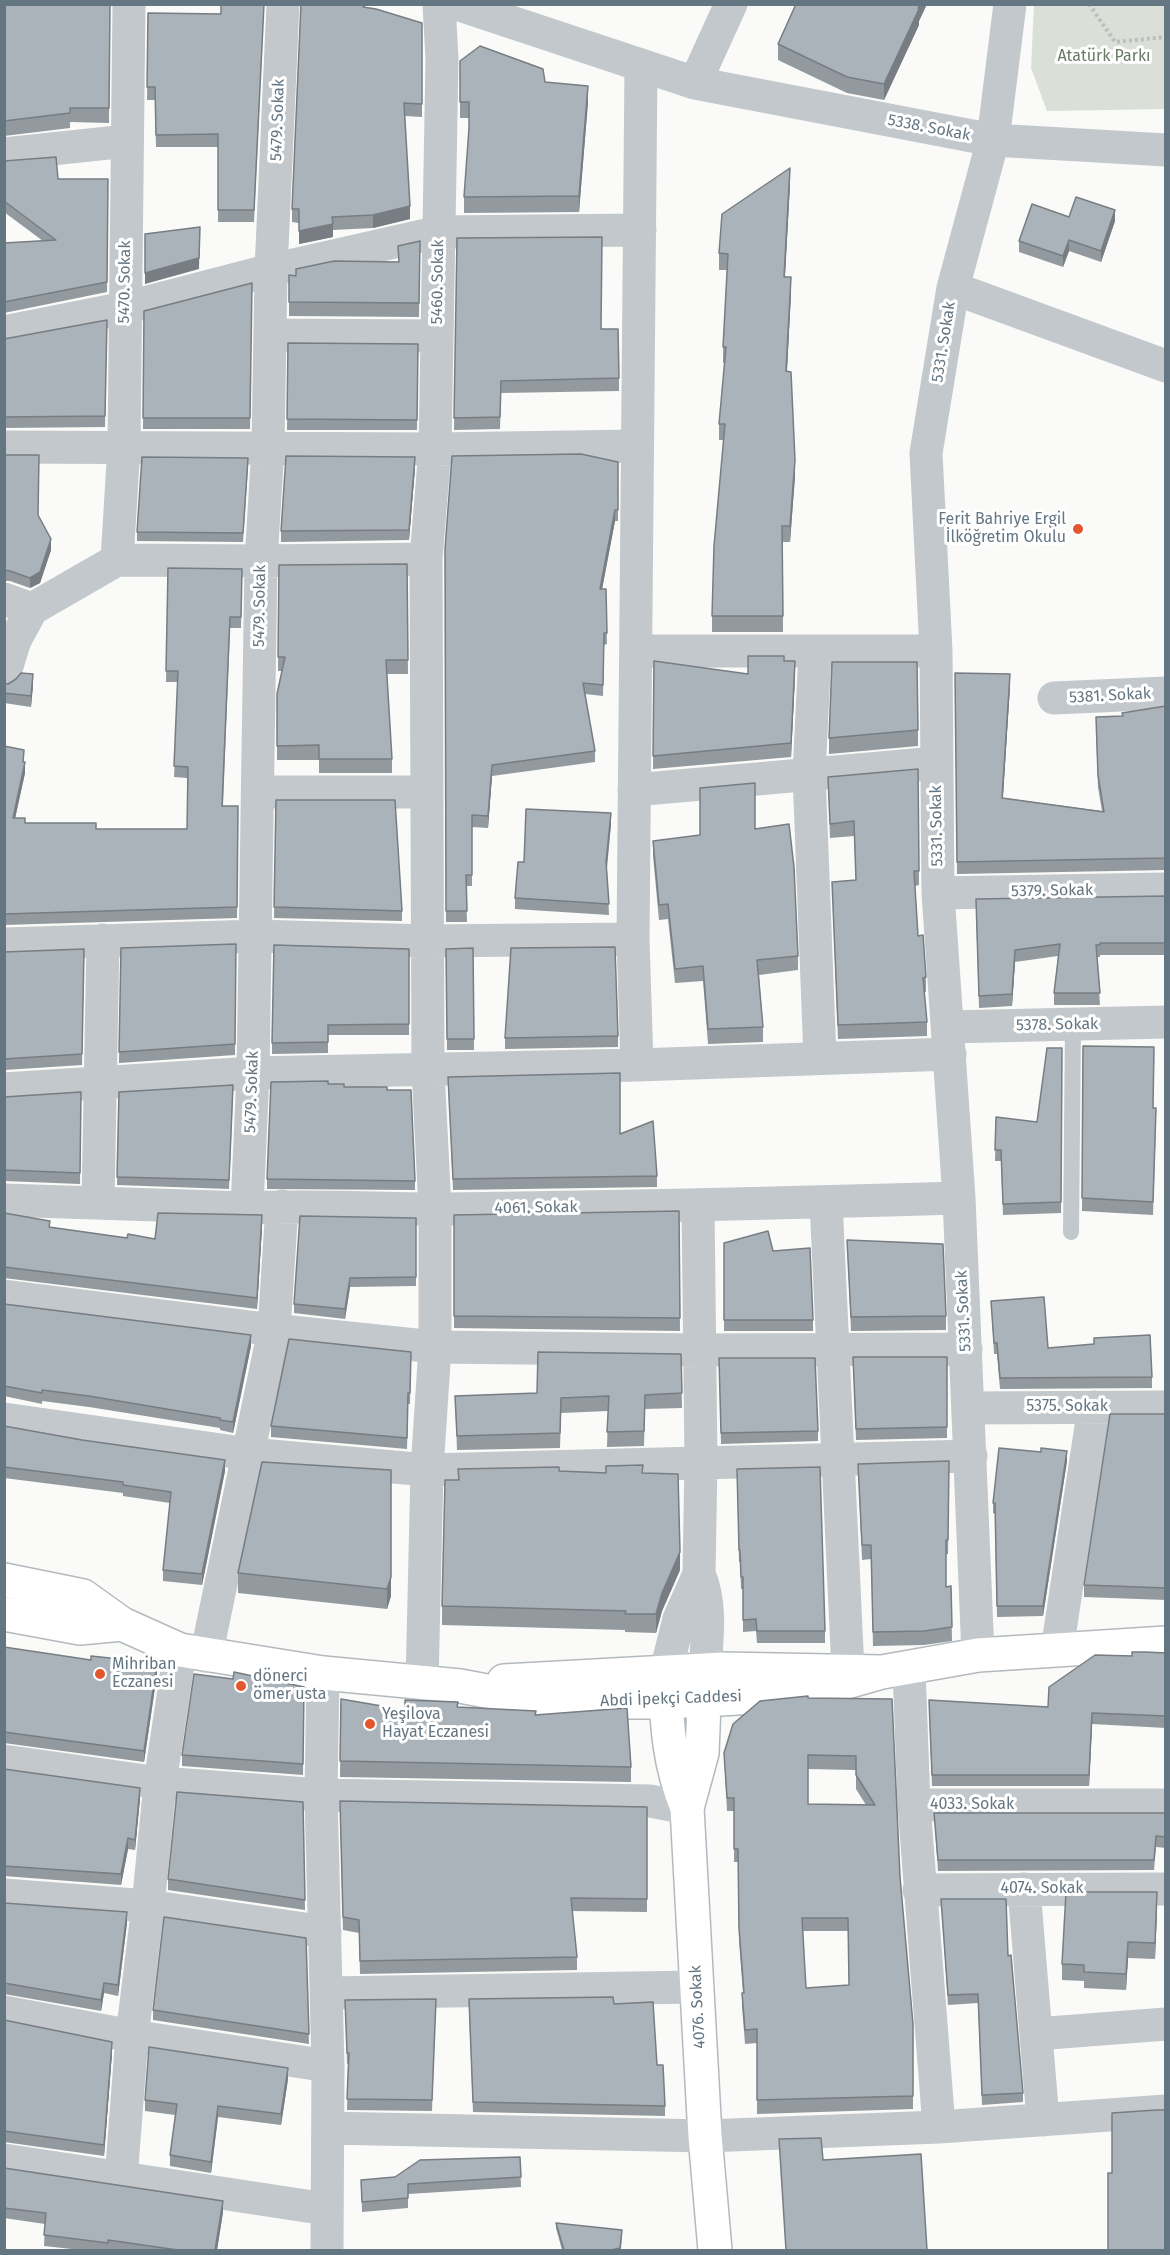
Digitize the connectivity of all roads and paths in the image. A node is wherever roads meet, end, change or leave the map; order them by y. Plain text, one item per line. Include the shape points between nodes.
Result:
1 (129, 4) edge
2 (283, 4) edge
3 (439, 4) edge
4 (457, 4) edge
5 (731, 4) edge
6 (1010, 4) edge
7 (1089, 4) edge
8 (1166, 37) edge
9 (641, 65) junction
10 (695, 83) junction
11 (993, 140) junction
12 (127, 141) junction
13 (1166, 150) edge
14 (4, 154) edge
15 (640, 230) junction
16 (439, 232) junction
17 (271, 270) junction
18 (953, 288) junction
19 (124, 308) junction
20 (4, 332) edge
21 (270, 335) junction
22 (437, 336) junction
23 (1166, 366) edge
24 (124, 446) junction
25 (637, 446) junction
26 (4, 447) edge
27 (268, 447) junction
28 (435, 449) junction
29 (426, 559) junction
30 (117, 560) junction
31 (261, 561) junction
32 (18, 604) edge
33 (10, 640) edge
34 (636, 651) junction
35 (936, 651) junction
36 (815, 652) junction
37 (4, 676) edge
38 (1166, 693) edge
39 (1054, 698) dead end
40 (936, 764) junction
41 (809, 774) junction
42 (634, 790) junction
43 (258, 792) junction
44 (427, 792) junction
45 (1166, 889) edge
46 (938, 892) junction
47 (256, 936) junction
48 (633, 939) junction
49 (103, 940) junction
50 (428, 941) junction
51 (4, 944) edge
52 (1166, 1022) edge
53 (1073, 1024) junction
54 (949, 1041) junction
55 (820, 1058) junction
56 (638, 1065) junction
57 (428, 1070) junction
58 (253, 1073) junction
59 (100, 1083) junction
60 (4, 1089) edge
61 (959, 1198) junction
62 (4, 1200) edge
63 (826, 1202) junction
64 (98, 1203) junction
65 (282, 1206) junction
66 (698, 1206) junction
67 (247, 1208) junction
68 (435, 1209) junction
69 (1071, 1232) dead end
70 (4, 1296) edge
71 (274, 1330) junction
72 (435, 1347) junction
73 (833, 1349) junction
74 (966, 1349) junction
75 (700, 1350) junction
76 (969, 1407) junction
77 (1094, 1407) junction
78 (1166, 1407) edge
79 (4, 1419) edge
80 (249, 1454) junction
81 (971, 1456) junction
82 (838, 1459) junction
83 (701, 1461) junction
84 (427, 1470) junction
85 (699, 1574) junction
86 (4, 1580) edge
87 (4, 1614) edge
88 (707, 1621) junction
89 (122, 1624) junction
90 (673, 1636) junction
91 (1166, 1643) edge
92 (1057, 1650) junction
93 (193, 1653) junction
94 (978, 1655) junction
95 (895, 1670) junction
96 (848, 1671) junction
97 (322, 1673) junction
98 (755, 1682) junction
99 (422, 1684) junction
100 (705, 1685) junction
101 (666, 1686) junction
102 (592, 1689) junction
103 (670, 1748) junction
104 (4, 1761) edge
105 (700, 1766) junction
106 (160, 1783) junction
107 (321, 1795) junction
108 (914, 1804) junction
109 (1166, 1805) edge
110 (687, 1808) junction
111 (1024, 1889) junction
112 (1166, 1889) edge
113 (919, 1890) junction
114 (4, 1895) edge
115 (148, 1906) junction
116 (325, 1932) junction
117 (696, 1987) junction
118 (327, 1993) junction
119 (4, 2012) edge
120 (1166, 2024) edge
121 (1036, 2034) junction
122 (132, 2036) junction
123 (328, 2066) junction
124 (1166, 2112) edge
125 (1043, 2120) junction
126 (939, 2127) junction
127 (328, 2128) junction
128 (705, 2136) junction
129 (4, 2160) edge
130 (121, 2179) junction
131 (326, 2209) junction
132 (327, 2250) edge
133 (714, 2250) edge

1 - 12 street, 5470. Sokak
2 - 17 street, 5479. Sokak
3 - 16 street, 5460. Sokak
4 - 9 street, 5338. Sokak
5 - 10 street
6 - 11 street, 5331. Sokak
7 - 8 path via 1115,42
9 - 10 street, 5338. Sokak
9 - 15 street
10 - 11 street, 5338. Sokak
11 - 13 street, 5338. Sokak
11 - 18 street, 5331. Sokak
12 - 14 street
12 - 19 street, 5470. Sokak
15 - 16 street
15 - 25 street
16 - 17 street
16 - 22 street, 5460. Sokak
17 - 19 street
17 - 21 street, 5479. Sokak
18 - 23 street
18 - 35 street, 5331. Sokak via 926,453
19 - 20 street
19 - 24 street, 5470. Sokak
21 - 22 street
21 - 27 street, 5479. Sokak
22 - 28 street, 5460. Sokak
24 - 26 street
24 - 27 street
24 - 30 street, 5470. Sokak
25 - 28 street
25 - 34 street
27 - 28 street
27 - 31 street, 5479. Sokak
28 - 29 street, 5460. Sokak
29 - 31 street
29 - 44 street, 5460. Sokak
30 - 31 street
30 - 32 street
31 - 43 street, 5479. Sokak
32 - 33 street
33 - 37 street
34 - 36 street
34 - 42 street
35 - 36 street
35 - 40 street, 5331. Sokak
36 - 41 street
38 - 39 street, 5381. Sokak
40 - 41 street
40 - 46 street, 5331. Sokak
41 - 42 street
41 - 55 street
42 - 48 street
43 - 44 street
43 - 47 street, 5479. Sokak
44 - 50 street, 5460. Sokak
45 - 46 street, 5379. Sokak
46 - 54 street, 5331. Sokak
47 - 49 street
47 - 50 street
47 - 58 street, 5479. Sokak
48 - 50 street
48 - 56 street
49 - 51 street
49 - 59 street
50 - 57 street, 5460. Sokak
52 - 53 street, 5378. Sokak
53 - 54 street, 5378. Sokak
53 - 69 lane
54 - 55 street, 5378. Sokak
54 - 61 street, 5331. Sokak
55 - 56 street, 5378. Sokak
56 - 57 street, 5378. Sokak
57 - 58 street, 5378. Sokak
57 - 68 street, 5460. Sokak
58 - 59 street, 5378. Sokak
58 - 67 street, 5479. Sokak
59 - 60 street, 5378. Sokak
59 - 64 street
61 - 63 street, 4061. Sokak
61 - 74 street, 5331. Sokak
62 - 64 street, 4061. Sokak
63 - 66 street, 4061. Sokak
63 - 73 street
64 - 67 street, 4061. Sokak
65 - 67 street, 4061. Sokak
65 - 68 street, 4061. Sokak
65 - 71 street
66 - 68 street, 4061. Sokak
66 - 75 street
68 - 72 street, 5460. Sokak
70 - 71 street
71 - 72 street
71 - 80 street
72 - 75 street
72 - 84 street, 5460. Sokak
73 - 74 street
73 - 75 street
73 - 82 street
74 - 76 street, 5331. Sokak
75 - 83 street
76 - 77 street, 5375. Sokak
76 - 81 street, 5331. Sokak
77 - 78 street, 5375. Sokak
77 - 92 street
79 - 80 street
80 - 84 street
80 - 93 street
81 - 82 street
81 - 94 street, 5331. Sokak
82 - 83 street
82 - 96 street
83 - 84 street
83 - 85 street
84 - 99 street, 5460. Sokak
85 - 88 street
85 - 90 street
86 - 89 main road, Abdi İpekçi Caddesi via 83,1596
87 - 89 main road, Abdi İpekçi Caddesi via 80,1628
88 - 98 street via 716,1650
88 - 100 street
89 - 93 main road, Abdi İpekçi Caddesi
90 - 101 street
90 - 102 street
91 - 92 main road, Abdi İpekçi Caddesi
92 - 94 main road, Abdi İpekçi Caddesi
93 - 97 main road, Abdi İpekçi Caddesi
93 - 106 street
94 - 95 main road, Abdi İpekçi Caddesi
95 - 96 main road, Abdi İpekçi Caddesi
95 - 98 main road, Abdi İpekçi Caddesi via 826,1688
95 - 108 street, 4033. Sokak
96 - 98 main road, Abdi İpekçi Caddesi
97 - 99 main road, Abdi İpekçi Caddesi
97 - 107 street
98 - 100 main road, Abdi İpekçi Caddesi
98 - 105 main road, 4076. Sokak via 720,1720
99 - 102 main road, Abdi İpekçi Caddesi via 460,1686 534,1700
100 - 101 main road, Abdi İpekçi Caddesi
100 - 105 main road, 4076. Sokak
101 - 102 main road, Abdi İpekçi Caddesi
101 - 103 main road
102 - 103 main road via 649,1726
103 - 110 main road
104 - 106 street
105 - 110 main road, 4076. Sokak
106 - 107 street
106 - 115 street
107 - 110 street via 650,1801
107 - 116 street
108 - 109 street, 4033. Sokak
108 - 113 street
110 - 117 main road, 4076. Sokak
111 - 112 street, 4074. Sokak
111 - 113 street, 4074. Sokak
111 - 121 street
113 - 126 street
114 - 115 street
115 - 116 street
115 - 122 street
116 - 118 street
117 - 118 street
117 - 128 main road, 4076. Sokak
118 - 123 street
119 - 122 street
120 - 121 street
121 - 125 street
122 - 123 street
122 - 130 street
123 - 127 street
124 - 125 street
125 - 126 street
126 - 128 street
127 - 128 street
127 - 131 street
128 - 133 main road, 4076. Sokak
129 - 130 street
130 - 131 street
131 - 132 street

